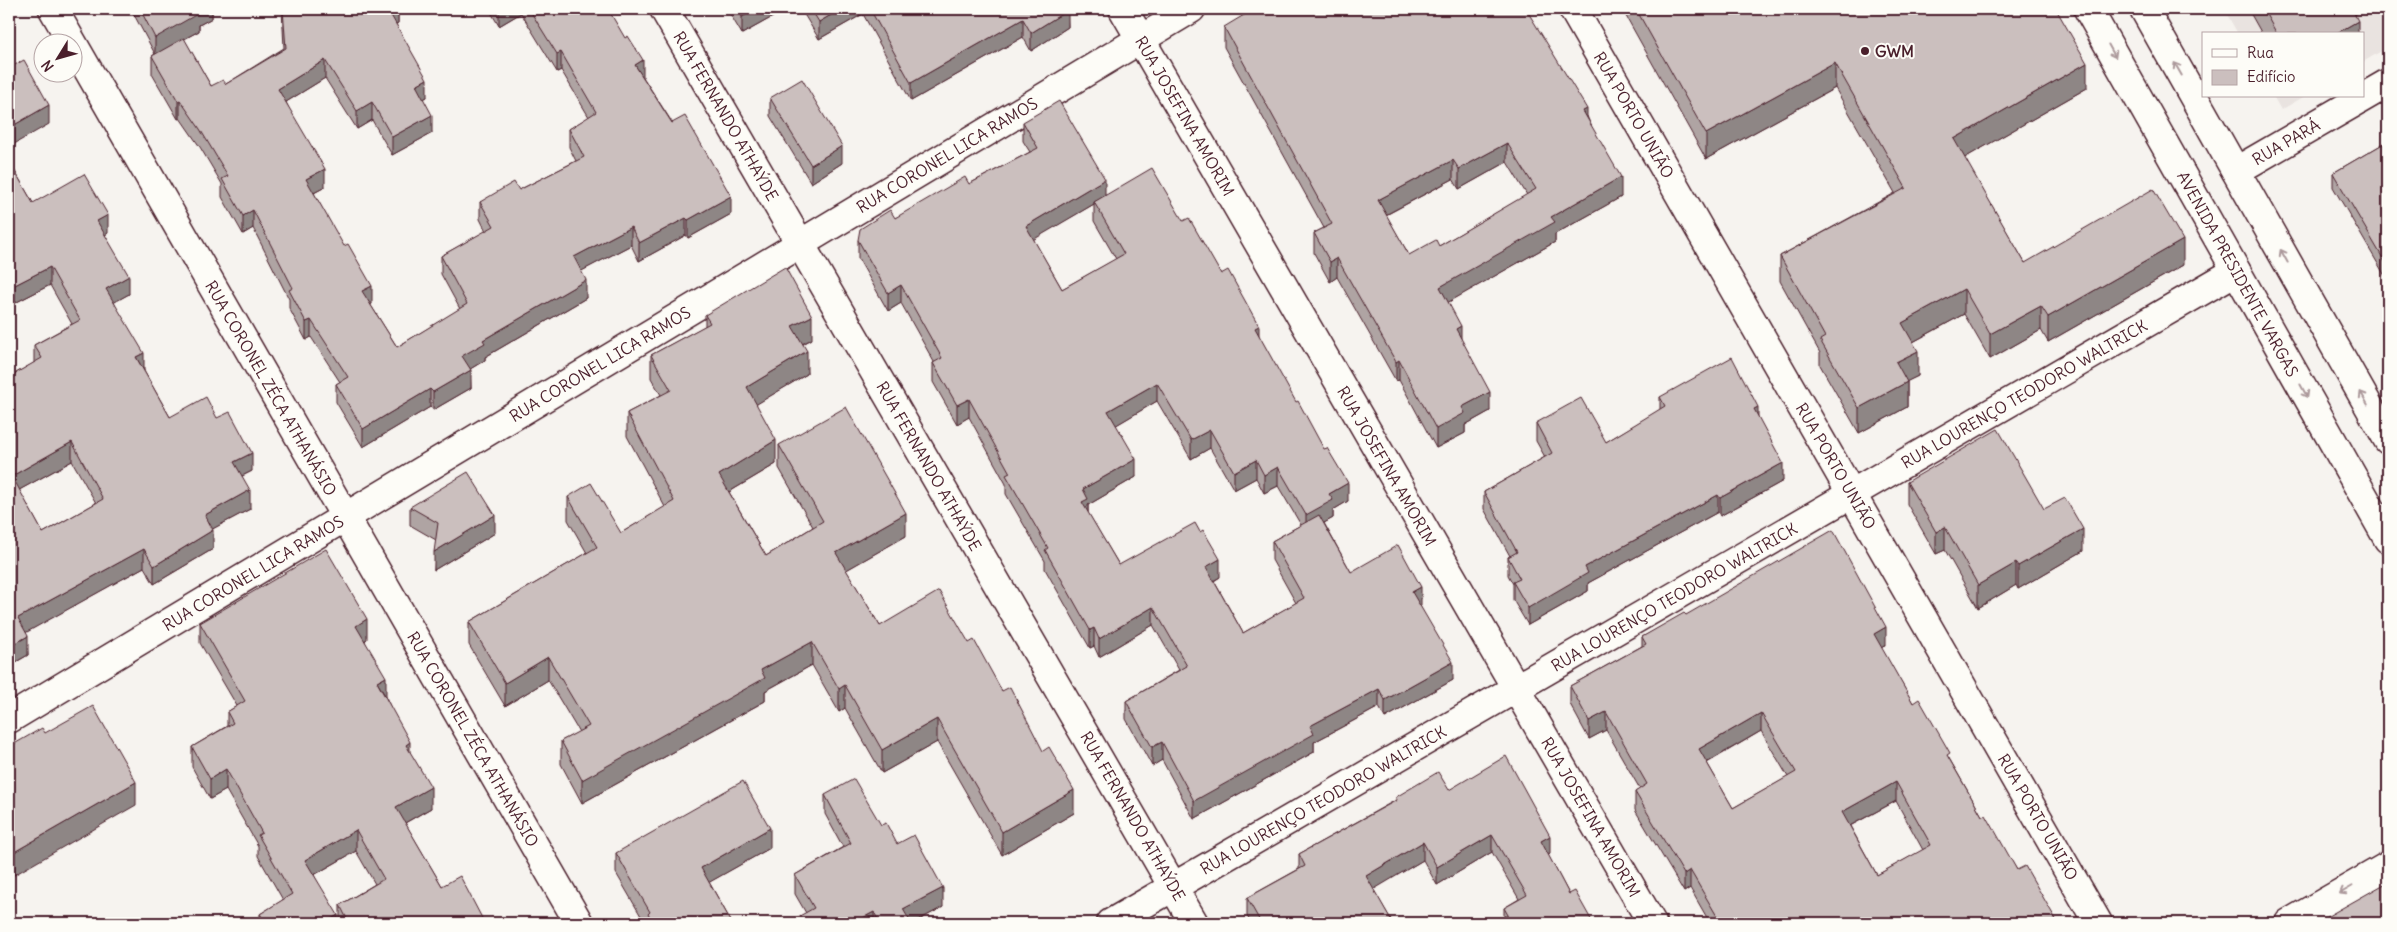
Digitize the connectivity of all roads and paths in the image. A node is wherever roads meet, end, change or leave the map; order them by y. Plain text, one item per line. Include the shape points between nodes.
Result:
1 (54, 9) edge
2 (664, 9) edge
3 (1123, 9) edge
4 (1191, 9) edge
5 (1573, 9) edge
6 (2088, 9) edge
7 (2144, 9) edge
8 (1141, 39) junction
9 (2388, 83) edge
10 (2364, 97) edge
11 (2362, 98) edge
12 (2236, 171) junction
13 (801, 244) junction
14 (2236, 271) junction
15 (2388, 440) edge
16 (1852, 494) junction
17 (345, 517) junction
18 (2388, 540) edge
19 (1516, 688) junction
20 (9, 719) edge
21 (2388, 866) edge
22 (1174, 887) junction
23 (579, 923) edge
24 (1111, 923) edge
25 (1194, 923) edge
26 (1652, 923) edge
27 (2098, 923) edge
28 (2289, 923) edge

1 - 17 street, RUA CORONEL ZÉCA ATHANÁSIO
2 - 13 street, RUA FERNANDO ATHAÝDE
3 - 8 street, RUA JOSEFINA AMORIM
4 - 8 street, RUA CORONEL LICA RAMOS
5 - 16 street, RUA PORTO UNIÃO
6 -> 14 street, AVENIDA PRESIDENTE VARGAS
12 -> 7 street
8 - 13 street, RUA CORONEL LICA RAMOS
8 - 19 street, RUA JOSEFINA AMORIM
9 - 10 street, RUA PARÁ
11 - 12 street, RUA PARÁ
15 -> 12 street
13 - 17 street, RUA CORONEL LICA RAMOS
13 - 22 street, RUA FERNANDO ATHAÝDE
14 - 16 street, RUA LOURENÇO TEODORO WALTRICK
14 -> 18 street, AVENIDA PRESIDENTE VARGAS
16 - 19 street, RUA LOURENÇO TEODORO WALTRICK
16 - 27 street, RUA PORTO UNIÃO
17 - 20 street, RUA CORONEL LICA RAMOS
17 - 23 street, RUA CORONEL ZÉCA ATHANÁSIO
19 - 22 street, RUA LOURENÇO TEODORO WALTRICK
19 - 26 street, RUA JOSEFINA AMORIM
21 -> 28 street
22 - 24 street, RUA LOURENÇO TEODORO WALTRICK
22 - 25 street, RUA FERNANDO ATHAÝDE

